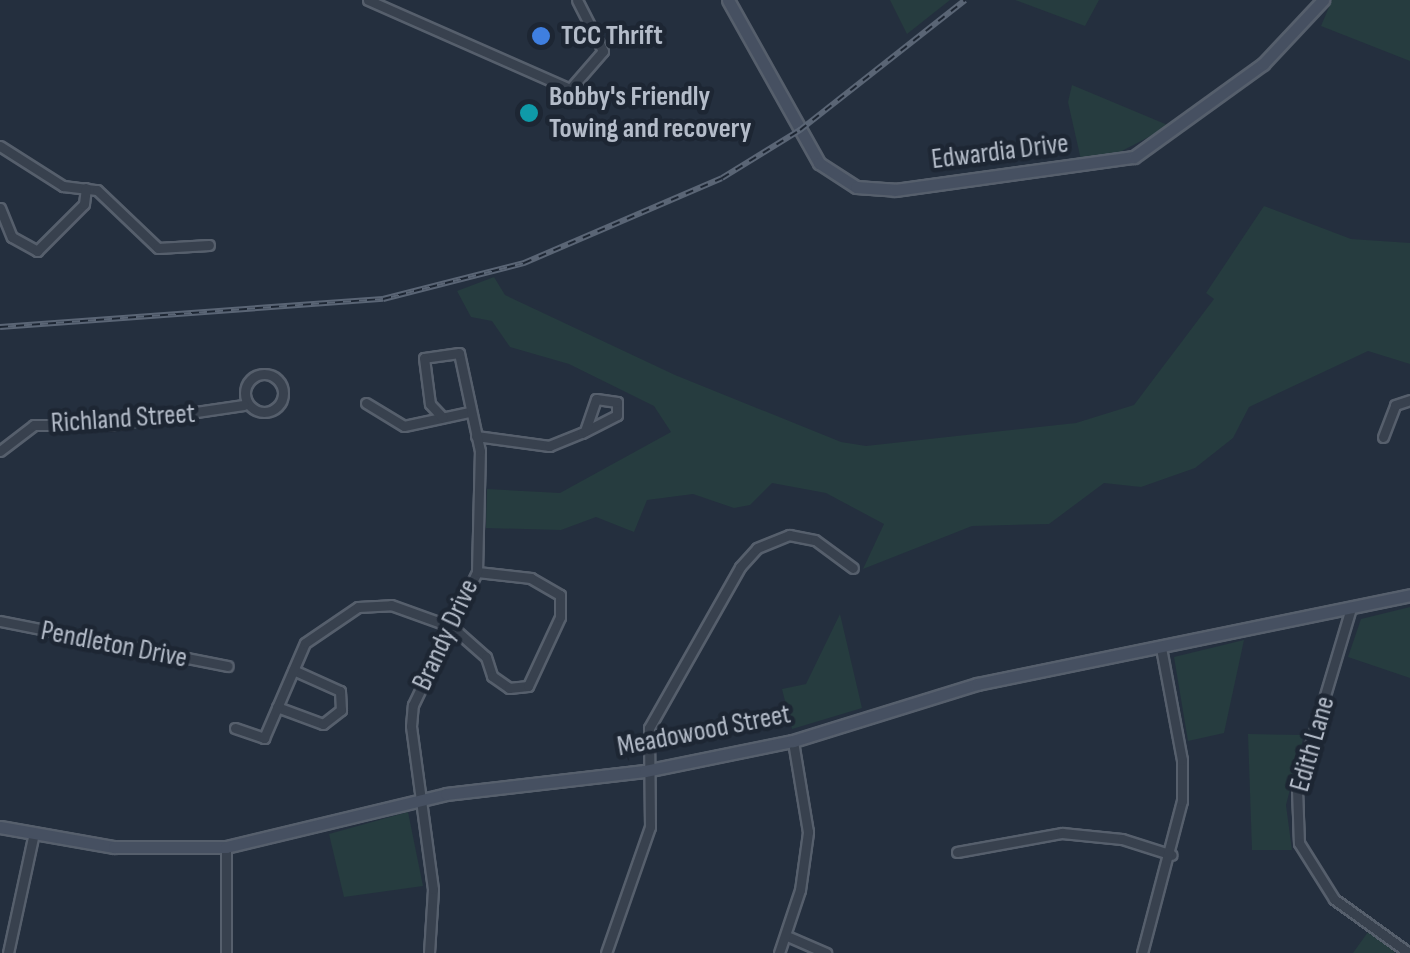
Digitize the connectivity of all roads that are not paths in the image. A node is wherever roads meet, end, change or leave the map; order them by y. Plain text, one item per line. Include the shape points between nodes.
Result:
1 (368, 0) edge
2 (576, 0) edge
3 (728, 0) edge
4 (1324, 0) edge
5 (0, 146) edge
6 (86, 188) junction
7 (0, 208) edge
8 (209, 245) dead end
9 (1410, 400) edge
10 (366, 403) dead end
11 (244, 405) junction
12 (469, 412) junction
13 (442, 417) junction
14 (585, 431) dead end
15 (476, 436) junction
16 (1383, 437) dead end
17 (2, 443) edge
18 (852, 568) dead end
19 (477, 572) junction
20 (1410, 595) edge
21 (1351, 608) junction
22 (0, 621) edge
23 (452, 628) junction
24 (1161, 648) junction
25 (228, 666) dead end
26 (294, 670) junction
27 (277, 707) junction
28 (235, 728) dead end
29 (794, 741) junction
30 (645, 771) junction
31 (420, 799) junction
32 (0, 827) edge
33 (34, 834) junction
34 (226, 847) junction
35 (957, 852) dead end
36 (1172, 855) junction
37 (786, 936) junction
38 (8, 953) edge
39 (226, 953) edge
40 (429, 953) edge
41 (606, 953) edge
42 (779, 953) edge
43 (826, 953) edge
44 (1142, 953) edge
45 (1409, 953) edge

1 - 2 street via 570,89 602,51
3 - 4 street, Edwardia Drive via 819,162 856,187 895,190 1134,157 1263,64
5 - 6 street via 63,186
6 - 7 street via 84,204 36,251 12,237
6 - 8 street via 97,190 158,248
9 - 16 street via 1395,405
10 - 13 street via 404,426
11 - 11 street, Richland Street via 246,388 262,374 272,374 287,395 266,411
11 - 17 street, Richland Street via 108,425 34,424
12 - 13 street
12 - 13 street, Brandy Drive via 460,353 424,358 430,404
12 - 15 street, Brandy Drive
14 - 15 street via 549,446
15 - 19 street, Brandy Drive
18 - 30 street via 824,545 799,536 772,539 746,558 655,712
19 - 23 street, Brandy Drive
19 - 23 street via 531,578 560,596 560,617 528,686 509,688 492,676 473,642
20 - 21 street, Meadowood Street
21 - 24 street, Meadowood Street
21 - 45 street, Edith Lane via 1298,788 1299,842 1334,898
22 - 25 street, Pendleton Drive
23 - 26 street via 391,605 358,608 305,643
23 - 31 street, Brandy Drive via 413,705
24 - 29 street, Meadowood Street via 977,684
24 - 36 street via 1182,760
26 - 27 street
26 - 27 street via 340,691 341,710 324,724
27 - 28 street via 264,738
29 - 30 street, Meadowood Street
29 - 37 street via 808,832
30 - 31 street, Meadowood Street
30 - 41 street via 650,827
31 - 34 street, Meadowood Street
31 - 40 street, Brandy Drive via 434,913
32 - 33 street, Meadowood Street
33 - 34 street, Meadowood Street via 114,847
33 - 38 street
34 - 39 street
35 - 36 street via 1062,834 1122,840
36 - 44 street
37 - 42 street
37 - 43 street

